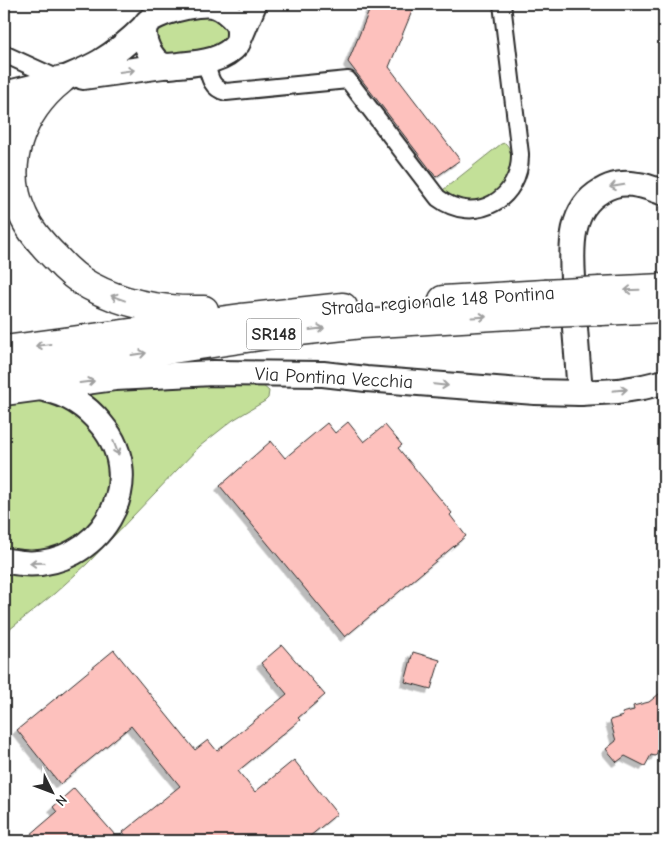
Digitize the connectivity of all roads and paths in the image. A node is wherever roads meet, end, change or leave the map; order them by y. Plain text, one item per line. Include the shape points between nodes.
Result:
1 (204, 4) edge
2 (254, 4) edge
3 (502, 4) edge
4 (147, 18) edge
5 (238, 42) junction
6 (11, 57) edge
7 (206, 61) junction
8 (163, 66) junction
9 (62, 80) junction
10 (9, 92) edge
11 (4, 129) edge
12 (664, 193) edge
13 (573, 278) dead end
14 (664, 288) edge
15 (601, 301) junction
16 (545, 304) junction
17 (358, 306) junction
18 (664, 308) edge
19 (575, 328) dead end
20 (4, 350) edge
21 (4, 374) edge
22 (664, 382) edge
23 (40, 388) junction
24 (4, 393) edge
25 (580, 393) junction
26 (5, 561) edge

1 - 4 street
1 - 5 street via 217,6 234,21 239,29
2 - 5 street
3 - 7 street via 520,164 510,189 497,202 480,209 454,207 434,194 348,80 226,92 212,83
4 - 8 street via 146,44
4 - 9 street via 114,53
5 - 7 street via 224,56
6 - 9 street
6 - 10 street via 22,66 23,75 20,85
7 - 8 street
9 -> 8 street
9 - 10 street
9 - 11 street via 34,96
17 -> 9 highway via 164,309 121,299 75,276 50,252 26,221 16,194 13,171 16,147 27,120 41,98
12 -> 13 street via 638,185 621,184 604,189 590,199 581,210 573,234
14 -> 15 highway, Strada regionale 148 Pontina / SR148
15 - 16 highway, Strada regionale 148 Pontina / SR148, bridge
15 - 18 highway
16 - 17 highway, Strada regionale 148 Pontina / SR148
21 -> 16 highway, Strada regionale 148 Pontina / SR148 via 273,334
17 -> 20 highway, Strada regionale 148 Pontina / SR148 via 256,316
19 - 25 street
25 -> 22 street, Via Pontina Vecchia via 630,389
23 - 24 street, Via Pontina Vecchia
23 -> 25 street, Via Pontina Vecchia via 115,378 299,373 477,389
23 -> 26 street via 73,399 89,410 106,429 120,462 120,490 104,526 65,558 37,564

